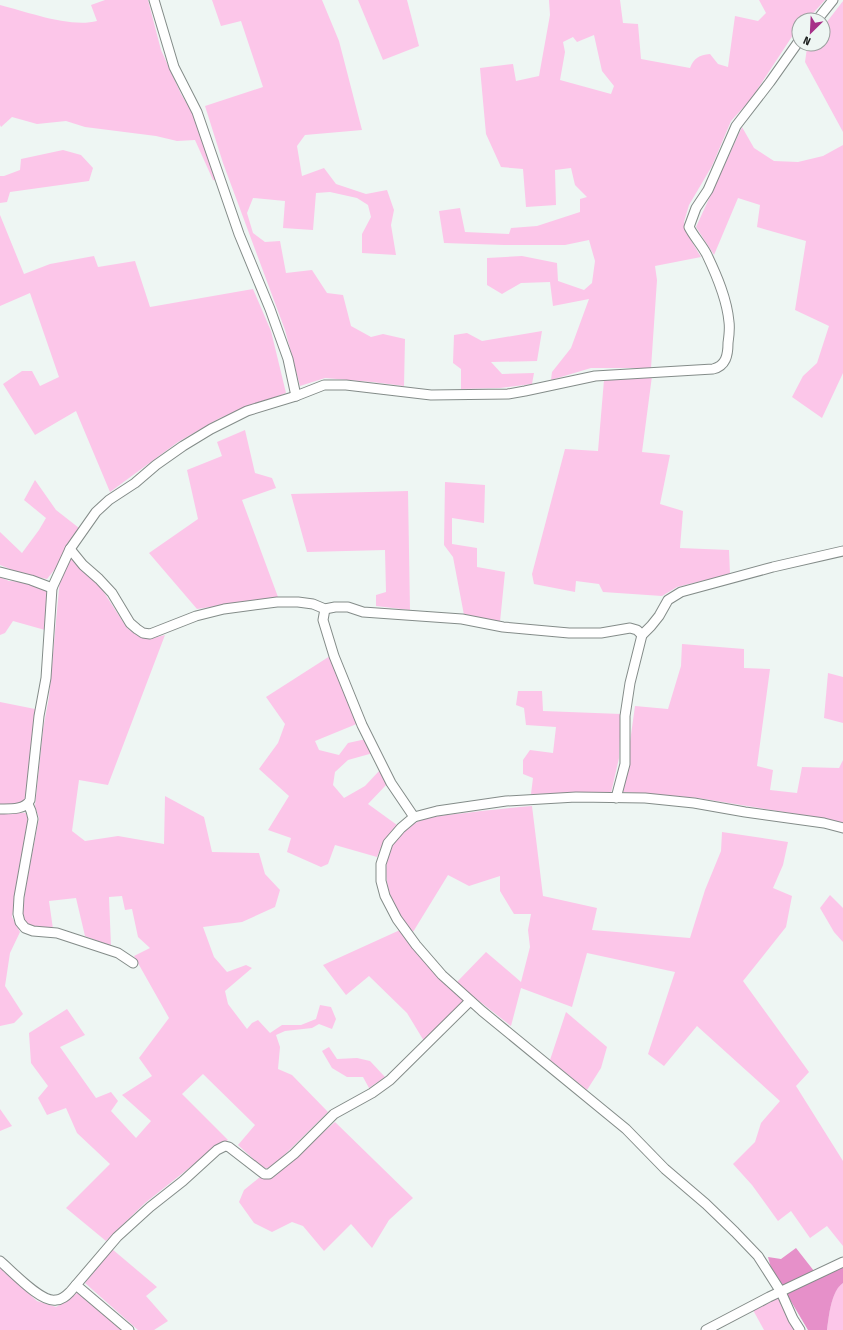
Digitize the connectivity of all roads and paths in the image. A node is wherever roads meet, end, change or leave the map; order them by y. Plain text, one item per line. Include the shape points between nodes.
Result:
1 (154, 0) edge
2 (833, 0) edge
3 (823, 12) edge
4 (791, 52) edge
5 (296, 396) junction
6 (70, 549) junction
7 (843, 551) edge
8 (0, 572) edge
9 (52, 588) junction
10 (325, 609) junction
11 (642, 635) junction
12 (616, 798) junction
13 (28, 804) junction
14 (0, 810) edge
15 (414, 817) junction
16 (843, 828) edge
17 (133, 963) dead end
18 (470, 1001) junction
19 (0, 1261) edge
20 (843, 1262) edge
21 (76, 1285) junction
22 (781, 1292) junction
23 (128, 1330) edge
24 (706, 1330) edge
25 (800, 1330) edge

1 - 5 street via 174,67 198,112 239,234 288,359
2 - 3 street
4 - 5 street via 736,126 689,226 722,288 729,322 728,351 723,364 712,369 595,376 508,394 431,395 334,384 324,385
5 - 6 street via 247,411 183,446 109,500 96,512
6 - 9 street
6 - 10 street via 112,593 130,623 143,633 150,634 196,616 224,609 276,602 312,604
7 - 11 street via 681,592 668,600 652,626
8 - 9 street
9 - 13 street via 46,678
10 - 11 street via 335,606 363,612 462,618 503,627 569,633 601,633 630,628
10 - 15 street via 323,620 334,656 362,725 391,783
11 - 12 street via 630,683 625,764
12 - 15 street via 506,801
12 - 16 street via 694,803
13 - 14 street via 20,808
13 - 17 street via 33,819 19,897 20,922 25,928 33,931 57,934 118,953
15 - 18 street via 388,843 381,864 380,881 397,919 411,938 442,975
18 - 21 street via 390,1080 334,1114 270,1174 264,1174 229,1147 217,1150 117,1237
18 - 22 street via 626,1129 665,1169 706,1204 754,1251
19 - 21 street via 47,1299 55,1301 62,1298
20 - 22 street
21 - 23 street
22 - 24 street
22 - 25 street

